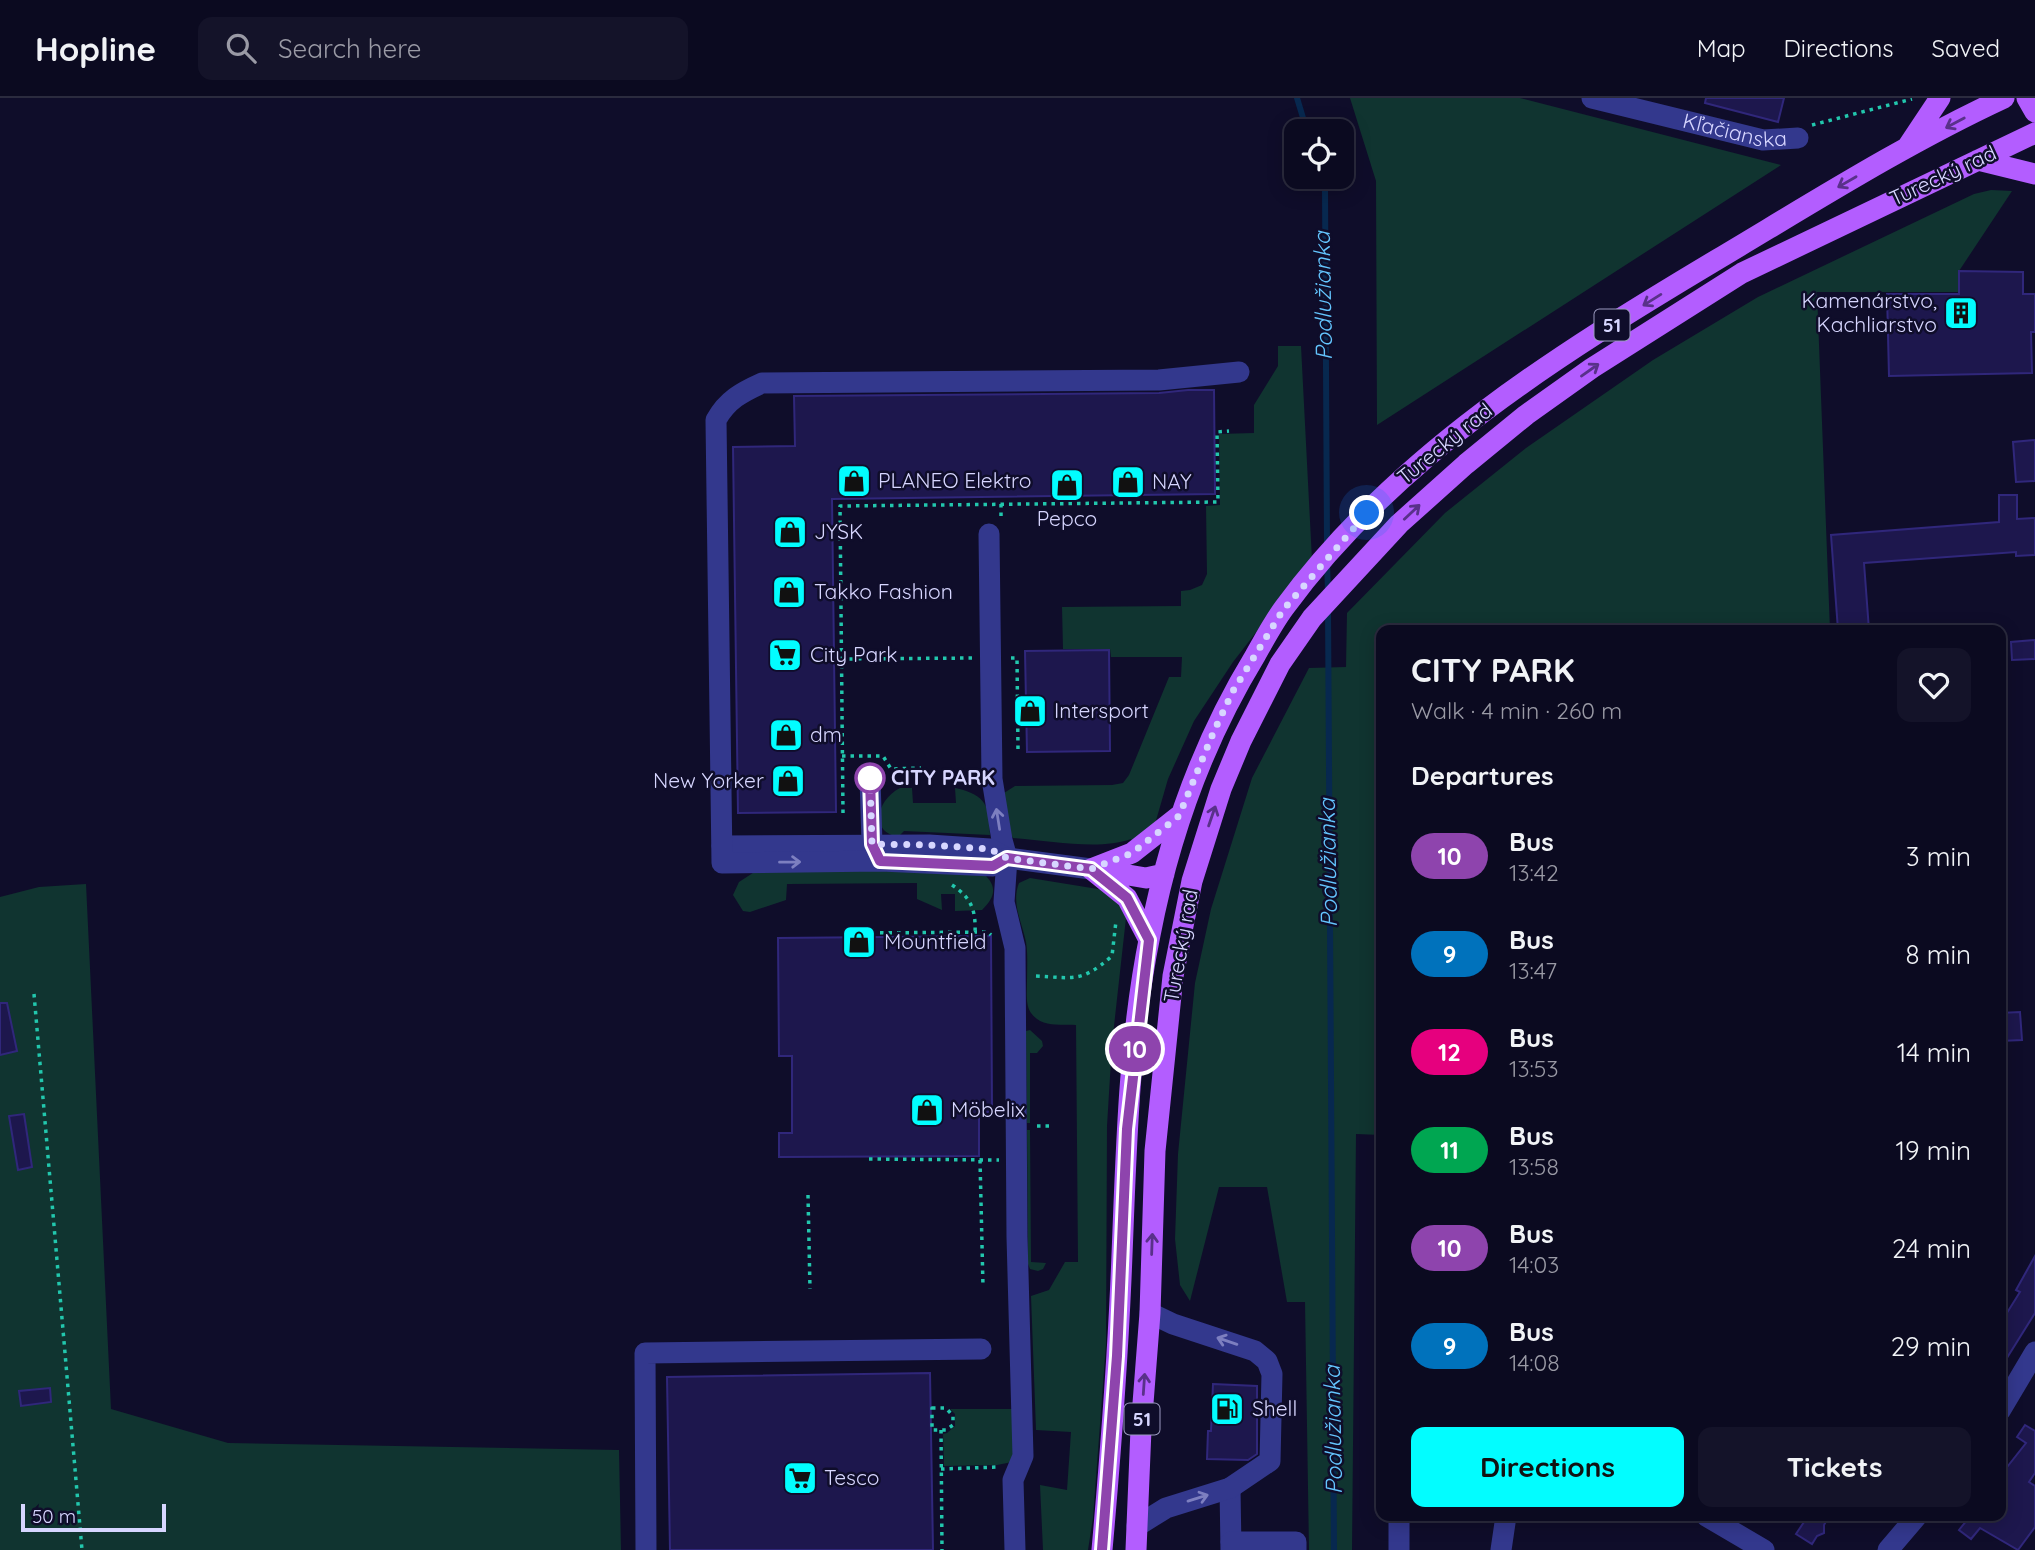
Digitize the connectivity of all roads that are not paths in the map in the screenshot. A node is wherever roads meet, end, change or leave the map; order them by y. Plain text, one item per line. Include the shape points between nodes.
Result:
1 (1592, 98) edge
2 (1940, 98) edge
3 (2004, 98) edge
4 (2027, 98) edge
5 (2035, 112) edge
6 (2035, 133) edge
7 (1798, 138) road end
8 (1906, 149) junction
9 (1978, 160) junction
10 (2035, 174) edge
11 (1239, 372) dead end
12 (989, 534) dead end
13 (870, 778) dead end
14 (1179, 816) junction
15 (876, 853) junction
16 (1132, 853) junction
17 (1007, 858) junction
18 (1091, 869) junction
19 (1164, 874) junction
20 (1192, 881) junction
21 (1149, 940) junction
22 (1150, 1313) junction
23 (981, 1349) dead end
24 (2035, 1352) edge
25 (2006, 1401) edge
26 (1230, 1488) junction
27 (1399, 1521) edge
28 (1505, 1521) edge
29 (1715, 1521) edge
30 (1913, 1521) edge
31 (1137, 1526) junction
32 (1231, 1546) edge
33 (646, 1550) edge
34 (1015, 1550) edge
35 (1102, 1550) edge
36 (1136, 1550) edge
37 (1296, 1550) edge
38 (1399, 1550) edge
39 (1501, 1550) edge
40 (1764, 1550) edge
41 (1888, 1550) edge

1 - 7 street, Kľačianska via 1763,140
2 - 8 main road
3 -> 8 main road, Turecký rad / 51
4 - 5 main road
6 - 9 main road, Turecký rad / 51
8 -> 14 main road, Turecký rad / 51 via 1561,357 1408,472 1344,537 1283,610 1233,691
9 - 10 main road
20 -> 9 main road, Turecký rad / 51 via 1221,789 1280,664 1312,618 1399,524 1526,415 1742,273
11 - 15 street via 1159,380 762,383 738,394 723,408 716,420 722,855
17 -> 12 street via 992,779
13 - 15 street
14 - 16 main road
14 - 19 main road, Turecký rad / 51
15 - 17 street via 929,845 990,849
16 - 18 main road
16 - 19 main road
17 - 18 street
17 - 34 street via 1004,902 1015,948 1023,1456 1013,1480
18 - 19 main road via 1146,878
18 - 21 main road via 1127,898
19 - 20 main road
19 - 21 main road, Turecký rad / 51
22 -> 20 main road, Turecký rad / 51 via 1155,1151 1172,976
21 - 35 main road, Turecký rad / 51 via 1127,1129 1118,1342
26 -> 22 street via 1270,1461 1272,1374 1267,1361 1255,1351
31 -> 22 main road, Turecký rad / 51
23 - 33 street via 645,1353
24 - 25 street
31 -> 26 street via 1166,1508
26 - 32 street
27 - 38 street
28 - 39 street
29 - 40 street
30 - 41 street
31 - 36 main road, Turecký rad / 51
32 - 37 street via 1296,1542

